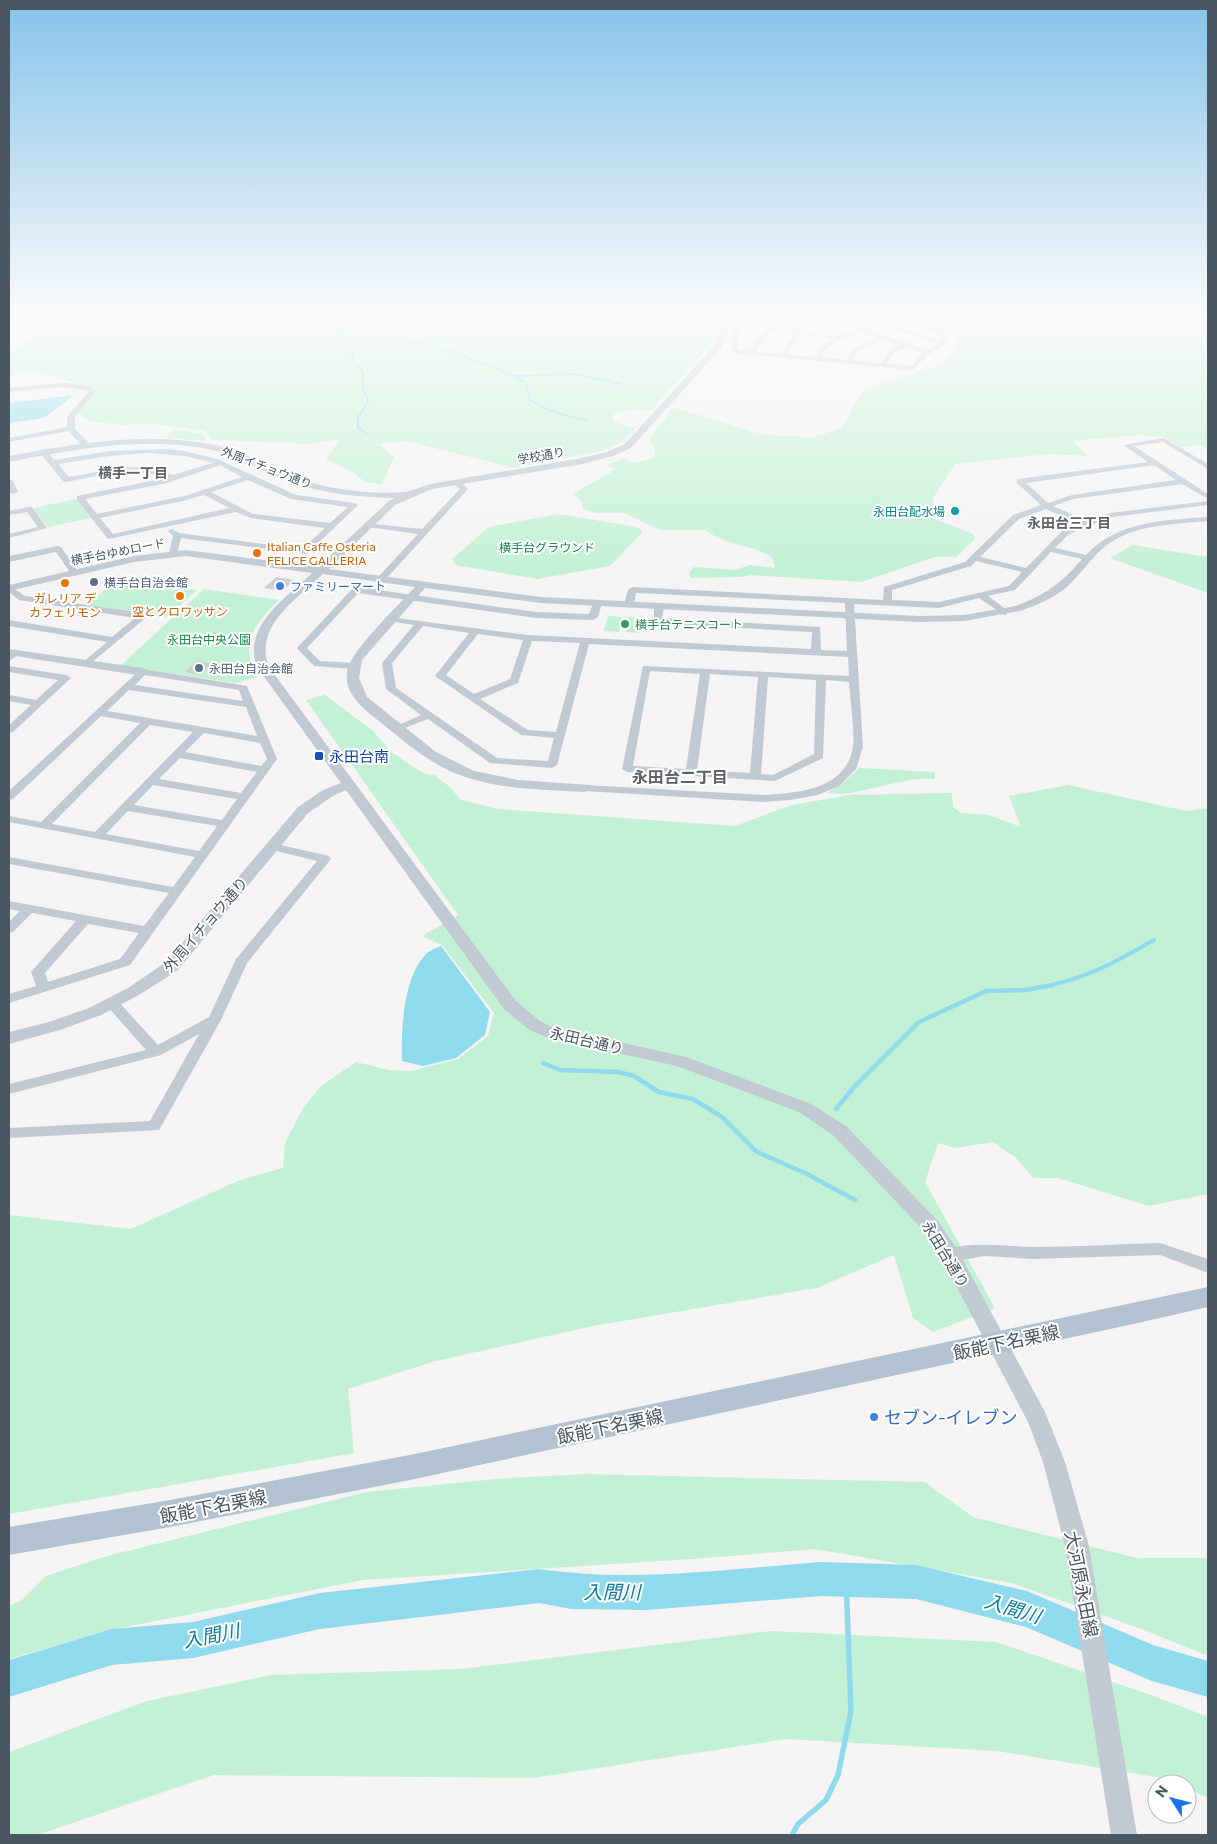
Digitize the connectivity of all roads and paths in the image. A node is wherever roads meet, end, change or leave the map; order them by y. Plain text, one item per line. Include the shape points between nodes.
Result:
1 (86, 398) edge
2 (672, 398) edge
3 (71, 429) junction
4 (9, 440) edge
5 (86, 445) junction
6 (220, 449) junction
7 (44, 452) junction
8 (203, 457) junction
9 (9, 459) edge
10 (53, 463) junction
11 (220, 463) junction
12 (1155, 463) junction
13 (1208, 468) edge
14 (249, 477) junction
15 (173, 478) junction
16 (1185, 481) junction
17 (9, 482) edge
18 (456, 482) junction
19 (321, 488) junction
20 (9, 492) edge
21 (204, 492) junction
22 (407, 495) junction
23 (1208, 497) edge
24 (308, 499) junction
25 (1208, 503) edge
26 (1046, 506) junction
27 (238, 509) junction
28 (9, 513) edge
29 (95, 517) junction
30 (1208, 519) edge
31 (1087, 524) junction
32 (166, 525) junction
33 (368, 525) junction
34 (331, 526) junction
35 (425, 532) junction
36 (177, 535) junction
37 (9, 536) edge
38 (1049, 549) junction
39 (173, 553) junction
40 (975, 558) junction
41 (1088, 558) junction
42 (9, 559) edge
43 (322, 570) junction
44 (1028, 571) junction
45 (74, 572) junction
46 (382, 578) junction
47 (423, 584) junction
48 (9, 588) edge
49 (980, 595) junction
50 (22, 598) junction
51 (411, 598) junction
52 (849, 600) junction
53 (888, 602) junction
54 (597, 603) junction
55 (9, 604) edge
56 (629, 604) junction
57 (660, 606) junction
58 (1016, 609) joint
59 (1004, 612) junction
60 (850, 615) junction
61 (392, 619) junction
62 (9, 623) edge
63 (421, 623) junction
64 (475, 630) junction
65 (528, 638) junction
66 (114, 640) junction
67 (585, 640) junction
68 (816, 653) junction
69 (11, 654) edge
70 (852, 654) junction
71 (86, 664) junction
72 (354, 666) junction
73 (9, 669) edge
74 (143, 672) junction
75 (705, 672) junction
76 (763, 675) junction
77 (821, 678) junction
78 (854, 680) junction
79 (127, 687) junction
80 (9, 698) edge
81 (473, 698) junction
82 (38, 703) junction
83 (250, 705) junction
84 (99, 713) junction
85 (430, 716) junction
86 (148, 721) junction
87 (398, 728) junction
88 (9, 730) edge
89 (201, 730) junction
90 (560, 735) junction
91 (263, 740) junction
92 (177, 754) junction
93 (263, 770) junction
94 (691, 773) junction
95 (722, 776) junction
96 (755, 777) junction
97 (151, 781) junction
98 (348, 785) junction
99 (585, 788) joint
100 (720, 796) junction
101 (9, 797) edge
102 (243, 797) junction
103 (125, 807) junction
104 (9, 818) edge
105 (223, 824) junction
106 (44, 825) junction
107 (98, 835) junction
108 (272, 846) junction
109 (202, 855) junction
110 (9, 860) edge
111 (176, 891) junction
112 (9, 905) edge
113 (30, 909) junction
114 (86, 918) junction
115 (9, 930) edge
116 (149, 931) junction
117 (43, 988) junction
118 (9, 999) edge
119 (114, 1004) junction
120 (214, 1020) junction
121 (9, 1038) edge
122 (156, 1052) junction
123 (9, 1089) edge
124 (9, 1133) edge
125 (950, 1255) junction
126 (1208, 1266) edge
127 (1208, 1297) edge
128 (998, 1345) junction
129 (9, 1540) edge
130 (1124, 1835) edge

1 - 3 street via 71,417
2 - 18 street, 学校通り via 628,446 610,454
3 - 4 street
3 - 5 street
5 - 6 street, 外周イチョウ通り via 145,440
5 - 7 street, 外周イチョウ通り
6 - 8 street
6 - 19 street, 外周イチョウ通り
7 - 9 street, 外周イチョウ通り
7 - 10 street
8 - 10 street via 151,450 104,453
8 - 11 street
10 - 15 street via 67,480 122,469 166,474
11 - 14 street
11 - 15 street
12 - 13 street via 1127,445 1164,440
12 - 16 street
12 - 26 street via 1020,481
14 - 21 street
14 - 24 street via 288,496
15 - 29 street via 80,498
16 - 23 street
16 - 26 street via 1072,497
17 - 20 street via 14,491
18 - 22 street, 学校通り
18 - 35 street via 464,489
19 - 22 street, 外周イチョウ通り
19 - 24 street
21 - 27 street
21 - 29 street
22 - 33 street, 永田台通り via 392,503
24 - 34 street via 354,505
25 - 31 street via 1110,515
26 - 31 street
26 - 40 street via 1016,517
27 - 32 street
27 - 34 street via 251,516
28 - 37 street via 30,509 43,528
29 - 32 street via 111,537
30 - 41 street via 1155,526 1116,536
31 - 38 street via 1066,532
32 - 36 street
33 - 35 street
33 - 43 street, 永田台通り
34 - 36 street via 304,552
35 - 46 street
36 - 39 street
38 - 41 street
38 - 44 street
39 - 43 street, 横手台ゆめロード via 199,553
39 - 45 street, 横手台ゆめロード
40 - 44 street
40 - 53 street via 950,571 888,589
41 - 58 street via 1058,590
42 - 45 street via 58,548
43 - 46 street, 横手台ゆめロード
43 - 98 street, 永田台通り via 261,631 258,653 264,667
44 - 49 street via 1012,588
45 - 48 street, 横手台ゆめロード
46 - 47 street, 横手台ゆめロード
47 - 51 street
47 - 54 street, 横手台ゆめロード via 519,597
48 - 50 street
49 - 53 street via 939,605
49 - 59 street
50 - 55 street
50 - 66 street via 143,616
51 - 54 street via 536,615 593,617
51 - 61 street
51 - 72 street via 356,590 302,648 317,664
52 - 53 street
52 - 56 street via 632,590
52 - 60 street
54 - 56 street, 横手台ゆめロード
56 - 57 street, 横手台ゆめロード
57 - 60 street, 横手台ゆめロード
57 - 68 street via 657,620 817,629
58 - 59 street, 横手台ゆめロード
59 - 60 street, 横手台ゆめロード via 940,619
60 - 70 street
61 - 63 street
61 - 72 street
62 - 66 street
63 - 64 street
63 - 85 street via 387,664 391,689
64 - 65 street
64 - 81 street via 440,676
65 - 67 street
65 - 81 street via 514,681
66 - 71 street
67 - 68 street
67 - 90 street
68 - 70 street
69 - 71 street
70 - 78 street
71 - 74 street
72 - 87 street via 352,678 366,706
73 - 82 street via 66,678
74 - 79 street
74 - 83 street via 243,688
75 - 76 street
75 - 94 street
75 - 94 street via 647,664 628,769
76 - 77 street
76 - 96 street
77 - 78 street
77 - 96 street via 820,756 775,778
78 - 100 street via 858,746 852,769 843,778 814,792 795,796
79 - 83 street
79 - 84 street
80 - 82 street
81 - 90 street via 524,733
82 - 88 street
83 - 91 street
84 - 86 street
84 - 101 street
85 - 87 street
85 - 90 street via 494,761 552,765
86 - 89 street
86 - 106 street
87 - 99 street via 441,760 467,774 498,781
89 - 91 street
89 - 92 street
91 - 93 street via 272,759
92 - 93 street
92 - 97 street
93 - 102 street
94 - 95 street
95 - 96 street
95 - 100 street
97 - 102 street
97 - 103 street
98 - 108 street, 外周イチョウ通り via 328,793 303,810
98 - 125 street, 永田台通り via 510,1005 534,1025 565,1037 680,1061 783,1098 818,1115 840,1131 918,1210
99 - 100 street
102 - 105 street
103 - 105 street
103 - 107 street
104 - 106 street
105 - 109 street
106 - 107 street
107 - 109 street
108 - 119 street, 外周イチョウ通り via 172,966
108 - 120 street via 326,859 241,962
109 - 111 street
110 - 111 street
111 - 116 street
112 - 113 street
113 - 114 street
113 - 115 street
114 - 116 street
114 - 117 street via 38,972
116 - 117 street via 125,962
117 - 118 street
119 - 121 street, 外周イチョウ通り via 77,1020
119 - 122 street
120 - 122 street
120 - 124 street via 154,1126
122 - 123 street
125 - 126 street via 985,1250 1032,1253 1160,1249
125 - 128 street, 永田台通り
127 - 128 main road, 飯能下名栗線
128 - 129 main road, 飯能下名栗線 via 483,1454 119,1523
128 - 130 street, 大河原永田線 via 1037,1419 1054,1462 1076,1546

